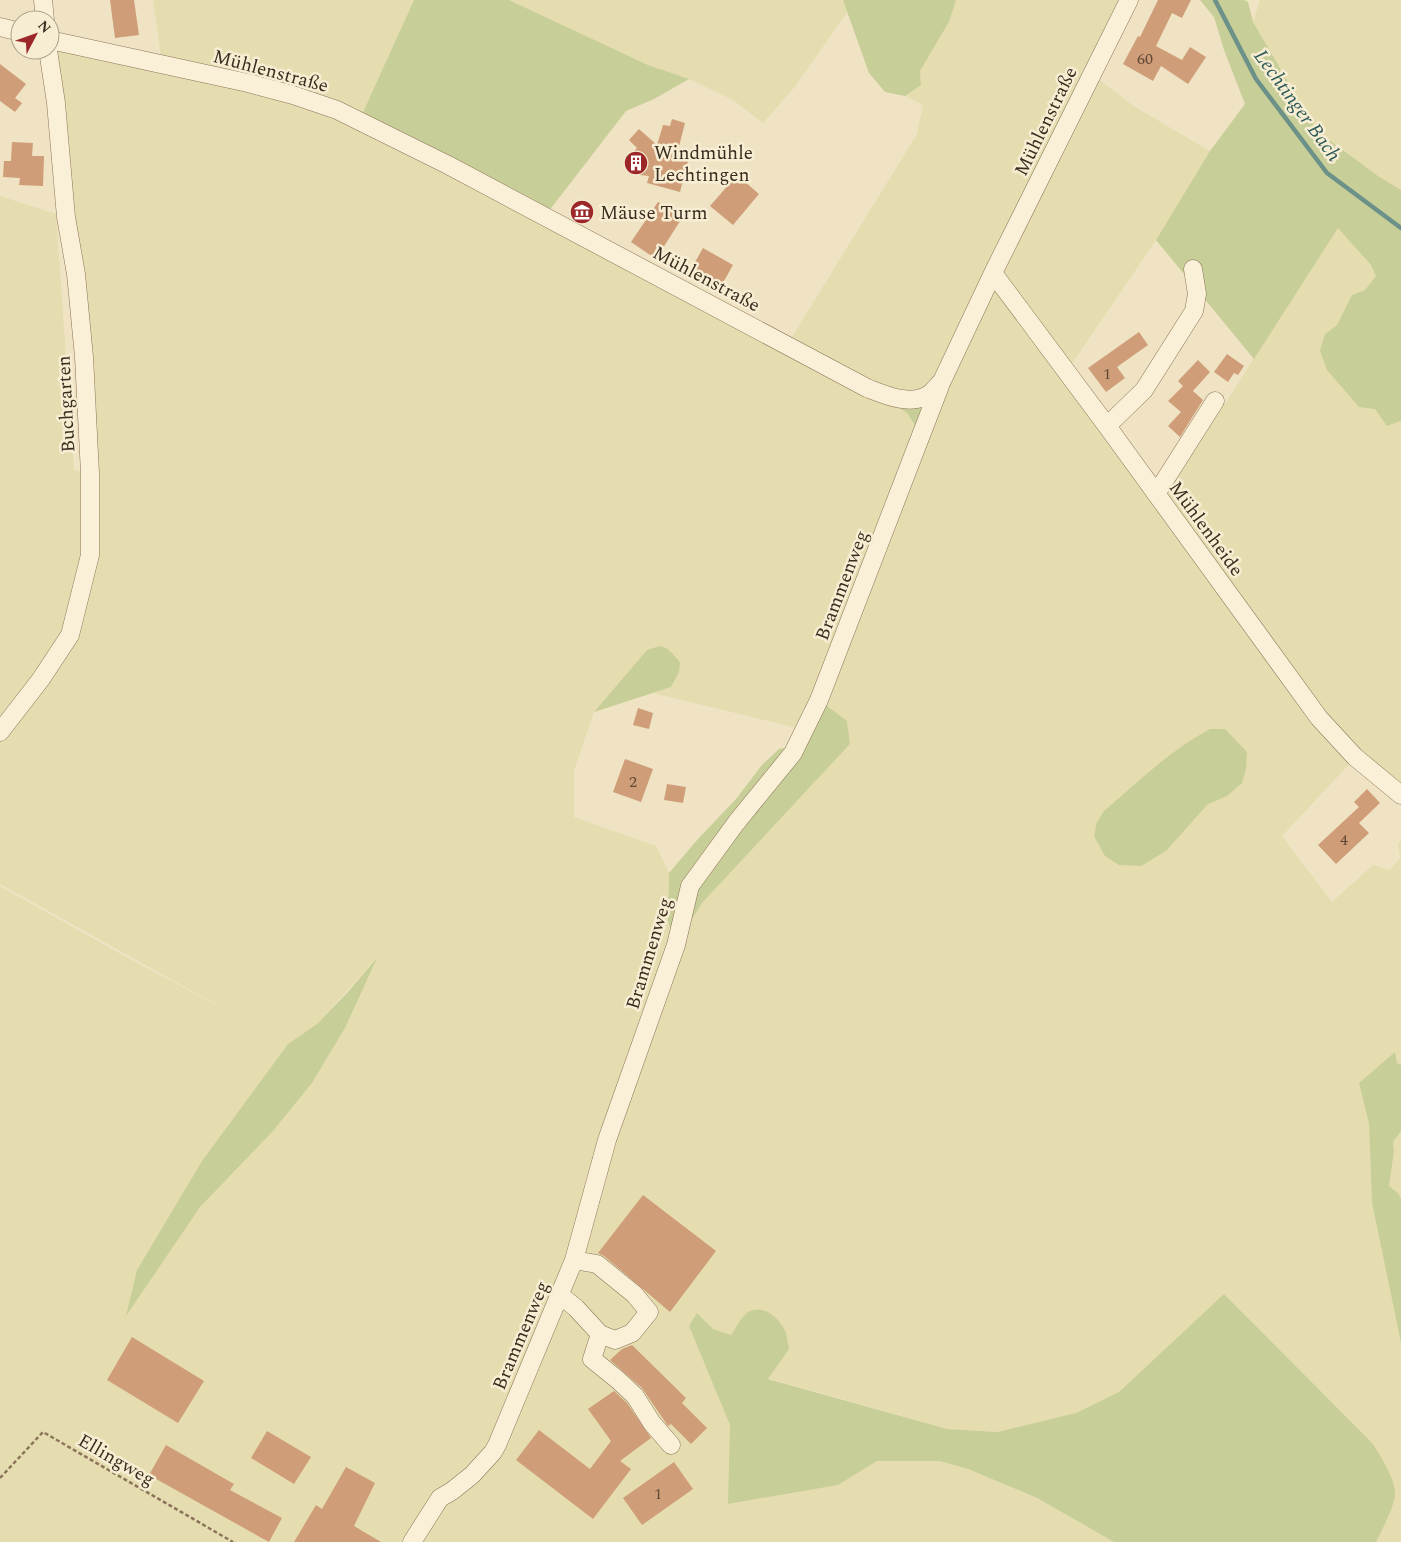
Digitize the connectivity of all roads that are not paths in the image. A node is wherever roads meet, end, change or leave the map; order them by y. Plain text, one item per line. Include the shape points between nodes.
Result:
1 (1129, 0) edge
2 (60, 42) edge
3 (50, 60) edge
4 (1193, 269) dead end
5 (993, 273) junction
6 (942, 381) junction
7 (1214, 401) dead end
8 (1107, 426) junction
9 (1156, 494) junction
10 (0, 732) edge
11 (1401, 795) edge
12 (574, 1260) junction
13 (560, 1295) junction
14 (600, 1334) junction
15 (671, 1446) dead end
16 (412, 1542) edge

1 - 5 street, Mühlenstraße
2 - 6 street, Mühlenstraße via 293,94 336,110 456,169 867,388 894,398 911,399 929,395
3 - 10 street, Buchgarten via 84,357 90,555 70,635
4 - 8 street via 1197,294 1194,311 1144,390
5 - 6 street, Mühlenstraße
5 - 8 street, Mühlenheide
6 - 12 street, Brammenweg via 805,730 793,752 690,886 676,945 607,1140
7 - 9 street
8 - 9 street, Mühlenheide
9 - 11 street, Mühlenheide via 1319,718 1355,757
12 - 13 street, Brammenweg
12 - 14 street via 597,1264 634,1294 649,1312 632,1333 614,1340
13 - 14 street
13 - 16 street, Brammenweg via 493,1452 462,1484 440,1498
14 - 15 street via 592,1359 635,1396

